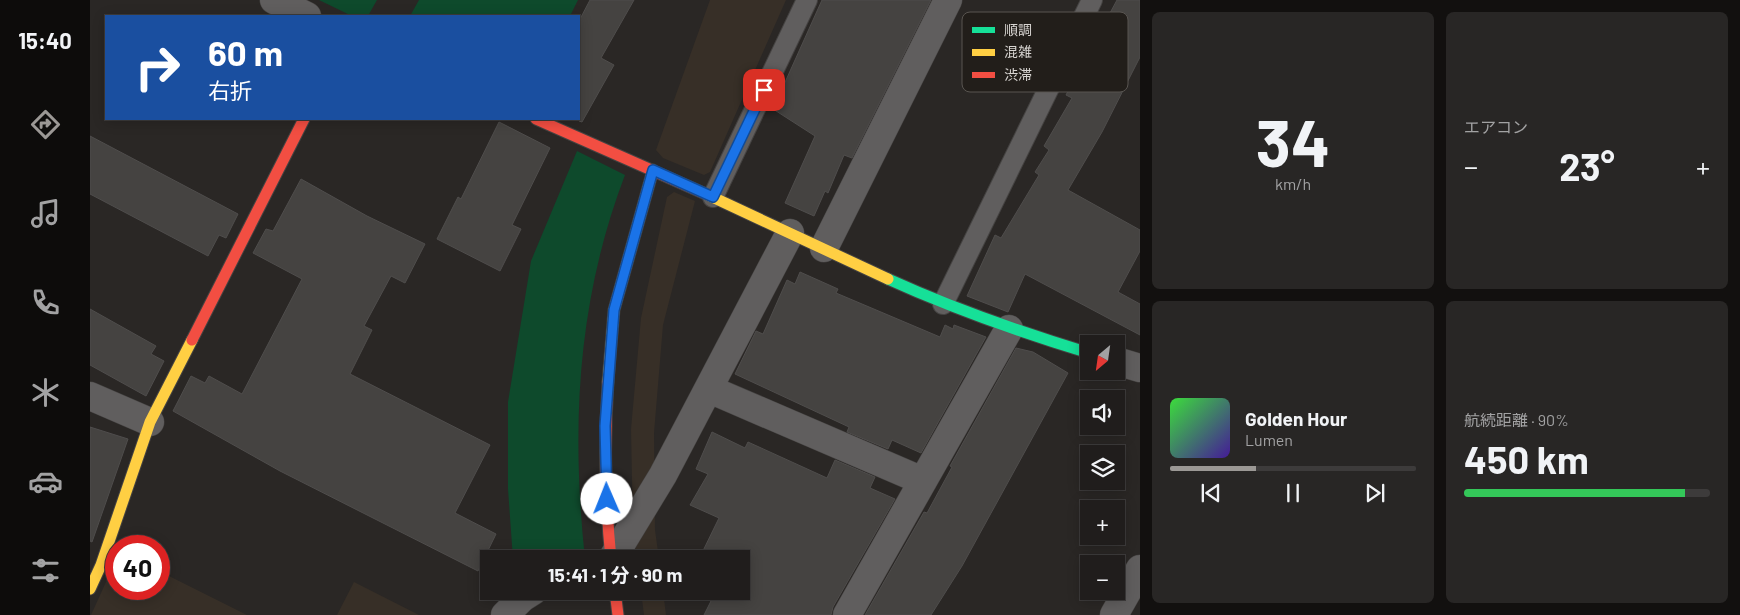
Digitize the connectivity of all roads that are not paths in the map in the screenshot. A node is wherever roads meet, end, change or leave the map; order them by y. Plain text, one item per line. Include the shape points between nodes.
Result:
1 (274, 0) edge
2 (807, 0) edge
3 (948, 0) edge
4 (1092, 0) edge
5 (1086, 12) edge
6 (305, 15) edge
7 (1047, 92) edge
8 (303, 120) edge
9 (538, 120) edge
10 (653, 170) junction
11 (713, 197) junction
12 (790, 234) junction
13 (824, 248) junction
14 (942, 304) junction
15 (1008, 329) junction
16 (1080, 350) edge
17 (1125, 364) edge
18 (1140, 368) edge
19 (709, 389) junction
20 (90, 396) edge
21 (150, 422) junction
22 (923, 480) junction
23 (610, 550) edge
24 (617, 550) edge
25 (96, 563) edge
26 (1140, 569) edge
27 (90, 589) edge
28 (520, 600) edge
29 (616, 600) edge
30 (505, 615) edge
31 (618, 615) edge
32 (847, 615) edge
33 (1114, 615) edge

1 - 6 street
2 - 11 lane
3 - 13 street
4 - 5 lane
7 - 14 lane
8 - 21 street
9 - 10 street
10 - 11 street
10 - 23 street via 614,310 605,426
11 - 12 street
12 - 13 street
12 - 19 street
13 - 14 street
14 - 15 street
15 - 16 street
15 - 22 street
17 - 18 street
19 - 22 street
19 - 24 street via 663,475
20 - 21 street
21 - 25 street
22 - 32 street
25 - 27 street
26 - 33 street
28 - 30 street
29 - 31 street

